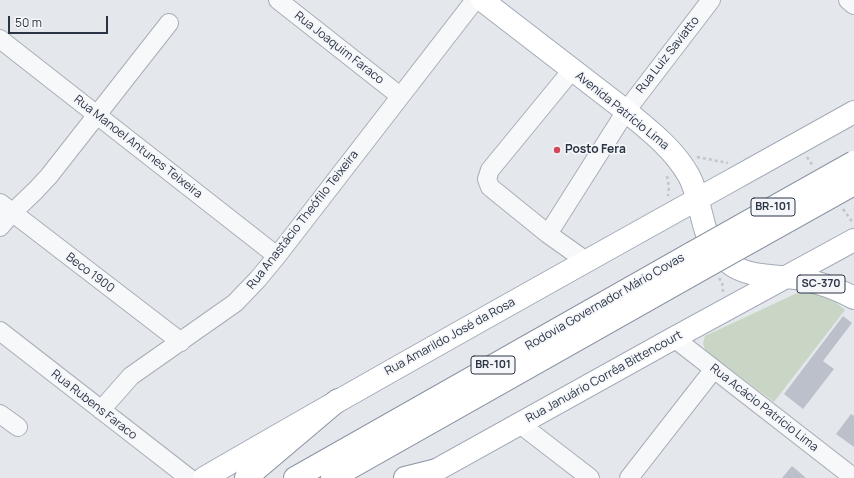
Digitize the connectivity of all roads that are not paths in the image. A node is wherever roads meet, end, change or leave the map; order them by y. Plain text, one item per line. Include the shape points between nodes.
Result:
1 (278, 0) edge
2 (475, 0) edge
3 (482, 0) edge
4 (711, 0) edge
5 (848, 0) edge
6 (854, 5) edge
7 (169, 23) dead end
8 (0, 39) edge
9 (572, 70) junction
10 (400, 96) junction
11 (626, 111) junction
12 (854, 112) edge
13 (97, 115) junction
14 (670, 150) junction
15 (854, 162) edge
16 (854, 184) edge
17 (698, 198) junction
18 (6, 208) edge
19 (675, 211) junction
20 (0, 227) edge
21 (548, 234) junction
22 (854, 240) edge
23 (276, 256) junction
24 (586, 261) junction
25 (697, 261) junction
26 (785, 277) junction
27 (854, 298) edge
28 (0, 331) edge
29 (674, 338) junction
30 (180, 342) junction
31 (714, 369) junction
32 (338, 400) junction
33 (101, 410) junction
34 (0, 414) edge
35 (520, 424) junction
36 (18, 427) dead end
37 (430, 474) edge
38 (189, 478) edge
39 (204, 478) edge
40 (246, 478) edge
41 (294, 478) edge
42 (332, 478) edge
43 (405, 478) edge
44 (590, 478) edge
45 (629, 478) edge
46 (854, 478) edge

1 - 10 street, Rua Joaquim Faraco
2 - 10 street, Rua Anastácio Theófilo Teixeira
3 - 9 main road, Avenida Patrício Lima
4 - 11 street, Rua Luiz Saviatto
5 - 6 street
7 - 13 street
8 - 13 street, Rua Manoel Antunes Teixeira
9 - 11 main road, Avenida Patrício Lima
9 - 21 street via 490,170 487,179 490,187
10 - 23 street, Rua Anastácio Theófilo Teixeira
11 - 14 main road, Avenida Patrício Lima
11 - 21 street, Rua Luiz Saviatto
12 - 17 main road, Rua Amarildo José da Rosa
13 - 18 street via 36,190
13 - 23 street, Rua Manoel Antunes Teixeira
14 - 17 main road, Avenida Patrício Lima via 690,177
14 - 19 main road via 682,187
15 - 25 main road, Rodovia Governador Mário Covas / BR-101, bridge
16 - 25 main road, Rodovia Governador Mário Covas / BR-101, bridge
17 - 19 main road, Rua Amarildo José da Rosa
17 - 26 main road, Avenida Patrício Lima via 708,236 716,250 730,264 744,271
18 - 20 street
18 - 30 street, Beco 1900
19 - 24 main road, Rua Amarildo José da Rosa
21 - 24 street
22 - 26 main road, Rua Januário Corrêa Bittencourt
23 - 30 street, Rua Anastácio Theófilo Teixeira via 235,303
24 - 32 main road, Rua Amarildo José da Rosa
25 - 41 main road, Rodovia Governador Mário Covas / BR-101
25 - 42 main road, Rodovia Governador Mário Covas / BR-101
26 - 27 main road, Avenida Patrício Lima / SC-370 via 819,283
26 - 29 main road, Rua Januário Corrêa Bittencourt
28 - 33 street, Rua Rubens Faraco
29 - 31 street, Rua Acácio Patrício Lima
29 - 35 main road, Rua Januário Corrêa Bittencourt
30 - 33 street, Rua Anastácio Theófilo Teixeira via 131,376
31 - 45 street
31 - 46 street, Rua Acácio Patrício Lima
32 - 39 main road, Rua Amarildo José da Rosa
32 - 40 main road
33 - 38 street, Rua Rubens Faraco
34 - 36 street
35 - 37 main road, Rua Januário Corrêa Bittencourt
35 - 44 street
37 - 43 main road, Rua Januário Corrêa Bittencourt

